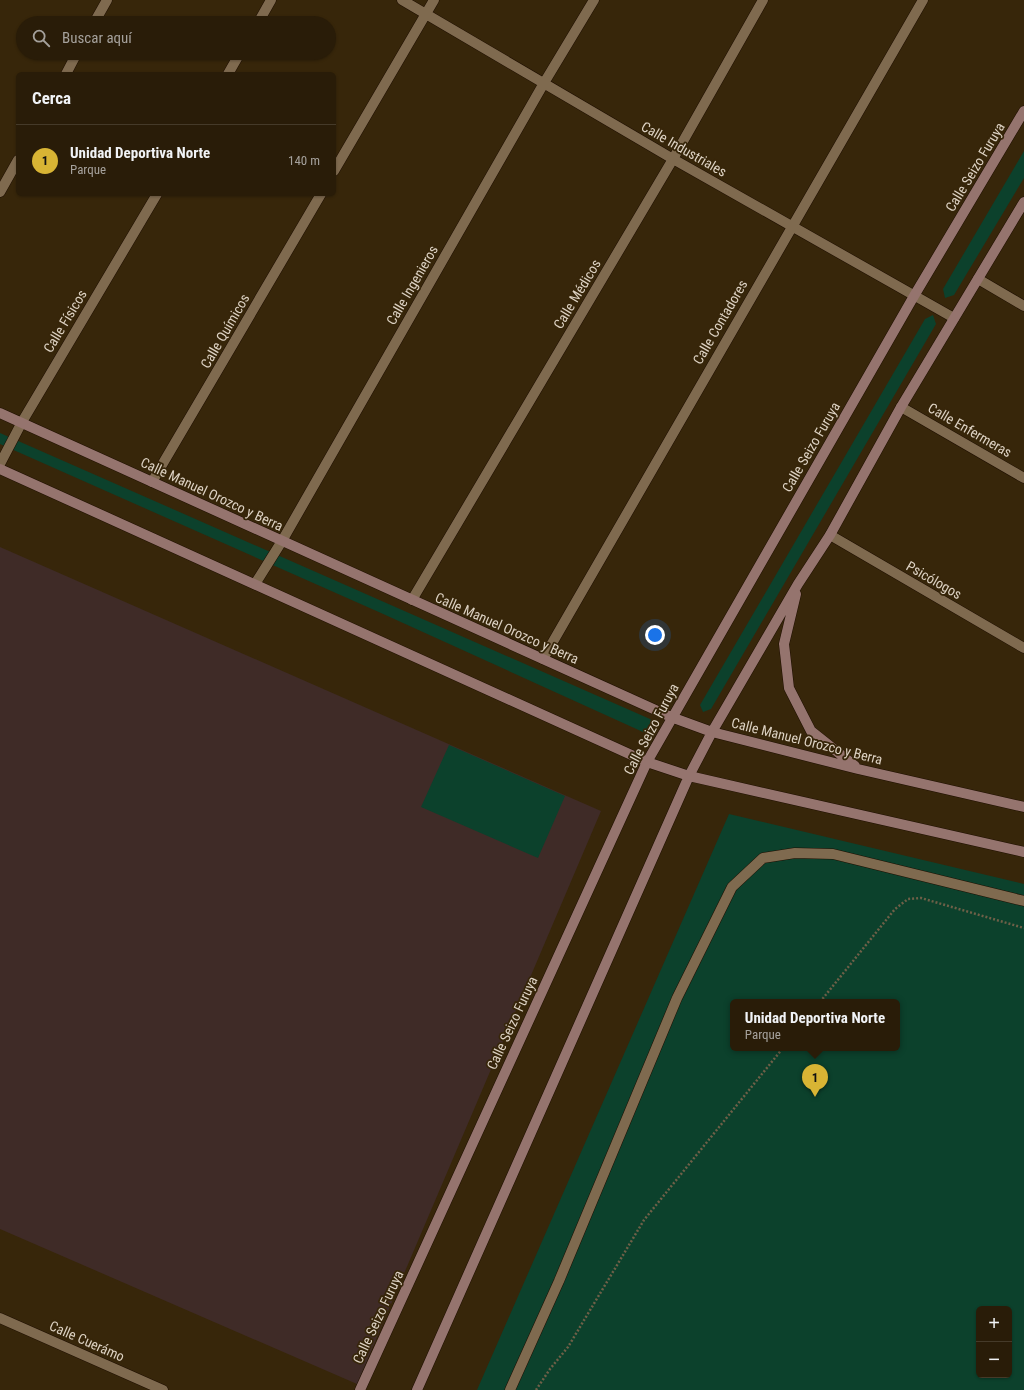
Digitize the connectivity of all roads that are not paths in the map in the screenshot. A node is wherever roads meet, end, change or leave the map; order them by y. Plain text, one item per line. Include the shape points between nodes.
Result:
1 (107, 0) edge
2 (271, 0) edge
3 (402, 0) edge
4 (434, 0) edge
5 (594, 0) edge
6 (763, 0) edge
7 (923, 0) edge
8 (426, 14) junction
9 (98, 16) edge
10 (262, 16) edge
11 (73, 60) edge
12 (236, 60) edge
13 (67, 72) edge
14 (229, 72) edge
15 (544, 83) junction
16 (1024, 111) edge
17 (673, 159) junction
18 (16, 164) edge
19 (336, 169) edge
20 (0, 192) edge
21 (156, 196) edge
22 (320, 196) edge
23 (1024, 202) edge
24 (791, 226) junction
25 (978, 279) junction
26 (914, 296) junction
27 (1024, 306) edge
28 (954, 318) junction
29 (901, 407) junction
30 (0, 413) edge
31 (22, 422) junction
32 (0, 464) edge
33 (0, 469) edge
34 (1024, 478) edge
35 (152, 482) junction
36 (830, 535) junction
37 (282, 541) junction
38 (255, 584) junction
39 (798, 584) junction
40 (412, 600) junction
41 (1024, 648) edge
42 (543, 659) junction
43 (672, 717) junction
44 (712, 732) junction
45 (647, 762) junction
46 (858, 769) junction
47 (689, 776) junction
48 (1024, 807) edge
49 (1024, 852) edge
50 (1024, 901) edge
51 (0, 1318) edge
52 (163, 1390) edge
53 (360, 1390) edge
54 (417, 1390) edge
55 (510, 1390) edge

1 - 9 street
2 - 10 street
3 - 8 street, Calle Industriales
4 - 8 street
5 - 15 street, Calle Ingenieros
6 - 17 street, Calle Médicos
7 - 24 street, Calle Contadores
8 - 15 street, Calle Industriales
8 - 19 street
11 - 13 street
12 - 14 street
15 - 17 street, Calle Industriales
15 - 37 street, Calle Ingenieros
16 - 26 street, Calle Seizo Furuya
17 - 24 street, Calle Industriales
17 - 40 street, Calle Médicos
18 - 20 street
21 - 31 street, Calle Físicos
22 - 35 street, Calle Químicos
23 - 25 street
24 - 26 street, Calle Industriales
24 - 42 street, Calle Contadores
25 - 27 street
25 - 28 street
26 - 28 street, Calle Industriales
26 - 43 street, Calle Seizo Furuya
28 - 29 street
29 - 34 street, Calle Enfermeras
29 - 36 street
30 - 31 street, Calle Manuel Orozco y Berra
31 - 32 street, Calle Físicos
31 - 35 street, Calle Manuel Orozco y Berra
33 - 38 street
35 - 37 street, Calle Manuel Orozco y Berra
36 - 39 street
36 - 41 street, Psicólogos
37 - 38 street, Calle Ingenieros
37 - 40 street, Calle Manuel Orozco y Berra
38 - 45 street
39 - 44 street
39 - 46 street via 784,644 789,688 810,731
40 - 42 street, Calle Manuel Orozco y Berra
42 - 43 street, Calle Manuel Orozco y Berra
43 - 44 street, Calle Manuel Orozco y Berra
43 - 45 street, Calle Seizo Furuya
44 - 46 street, Calle Manuel Orozco y Berra
44 - 47 street
45 - 47 street
45 - 53 street, Calle Seizo Furuya
46 - 48 street, Calle Manuel Orozco y Berra
47 - 49 street
47 - 54 street
50 - 55 street via 832,854 795,853 763,858 732,887 677,998 559,1281
51 - 52 street, Calle Cuerámo

